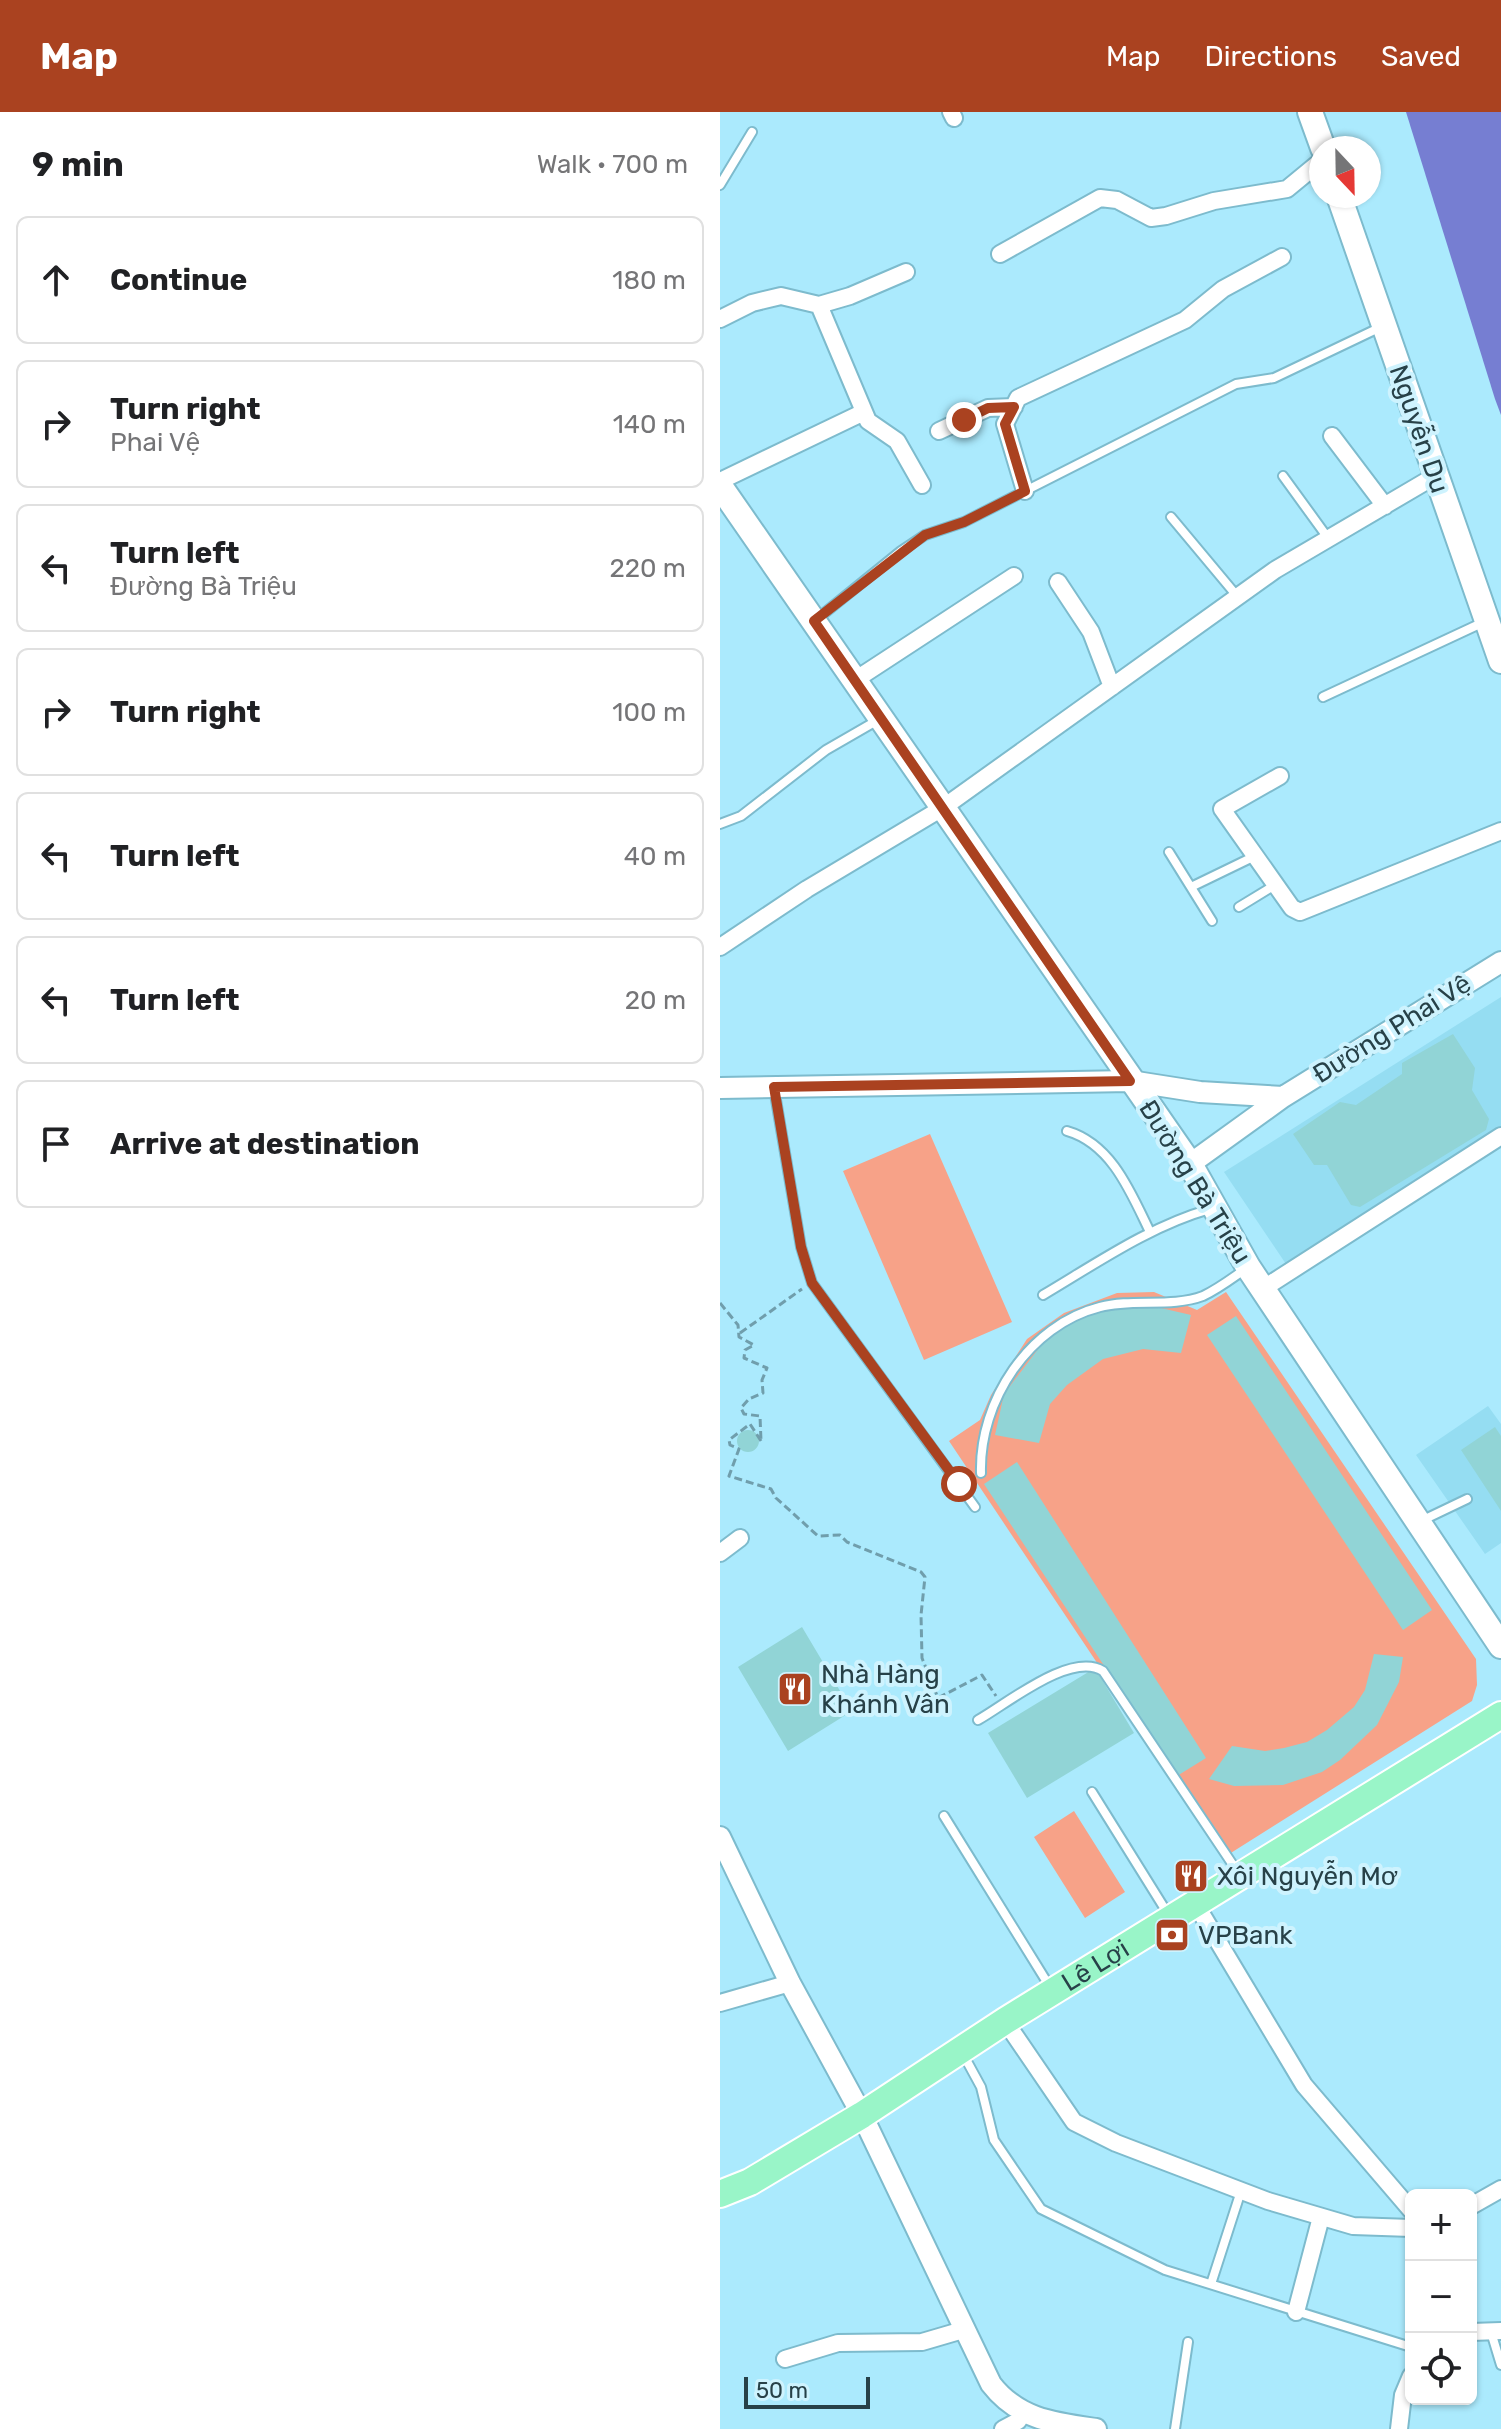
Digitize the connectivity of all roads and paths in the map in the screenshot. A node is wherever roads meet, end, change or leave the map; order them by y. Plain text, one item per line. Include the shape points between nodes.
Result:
1 (1310, 112) edge
2 (752, 132) dead end
3 (1319, 136) edge
4 (1309, 171) edge
5 (720, 185) edge
6 (1343, 208) edge
7 (1000, 254) dead end
8 (1282, 257) dead end
9 (906, 272) dead end
10 (819, 305) junction
11 (720, 319) edge
12 (1383, 325) junction
13 (1014, 407) junction
14 (864, 412) junction
15 (939, 431) dead end
16 (1332, 436) dead end
17 (1283, 476) dead end
18 (1435, 476) junction
19 (720, 484) edge
20 (922, 485) dead end
21 (1025, 491) junction
22 (1385, 506) junction
23 (1171, 517) dead end
24 (1329, 539) junction
25 (1014, 576) dead end
26 (1058, 582) dead end
27 (1238, 597) junction
28 (814, 621) junction
29 (1487, 621) junction
30 (1501, 661) edge
31 (855, 680) junction
32 (1112, 687) junction
33 (1323, 697) dead end
34 (882, 718) junction
35 (1280, 776) dead end
36 (944, 807) junction
37 (720, 824) edge
38 (1501, 831) edge
39 (1169, 852) dead end
40 (1256, 856) junction
41 (1276, 884) junction
42 (1191, 887) junction
43 (1239, 907) dead end
44 (1212, 921) dead end
45 (720, 947) edge
46 (1501, 962) edge
47 (1130, 1081) junction
48 (774, 1087) junction
49 (720, 1088) edge
50 (1283, 1097) junction
51 (1067, 1131) dead end
52 (1501, 1136) edge
53 (1190, 1164) junction
54 (1215, 1208) junction
55 (1150, 1232) junction
56 (1248, 1267) junction
57 (812, 1283) junction
58 (1264, 1288) junction
59 (1043, 1295) dead end
60 (720, 1303) edge
61 (738, 1334) junction
62 (981, 1473) dead end
63 (1467, 1499) dead end
64 (975, 1507) dead end
65 (1419, 1522) junction
66 (740, 1538) dead end
67 (720, 1553) edge
68 (1501, 1646) edge
69 (1003, 1705) junction
70 (1501, 1715) edge
71 (978, 1720) dead end
72 (1092, 1792) dead end
73 (944, 1816) dead end
74 (720, 1837) edge
75 (1240, 1875) junction
76 (1195, 1903) junction
77 (1170, 1918) junction
78 (790, 1983) junction
79 (1053, 1992) junction
80 (720, 2003) edge
81 (1005, 2021) junction
82 (961, 2050) junction
83 (862, 2115) junction
84 (1501, 2189) edge
85 (1241, 2191) junction
86 (724, 2197) edge
87 (1405, 2203) edge
88 (1477, 2203) edge
89 (1321, 2217) junction
90 (1405, 2228) edge
91 (1211, 2284) junction
92 (1296, 2312) junction
93 (963, 2330) junction
94 (1496, 2331) edge
95 (1188, 2342) dead end
96 (1405, 2345) edge
97 (785, 2359) dead end
98 (1501, 2365) edge
99 (1405, 2390) edge
100 (1030, 2420) edge
101 (1003, 2429) edge
102 (1096, 2429) edge
103 (1175, 2429) edge
104 (1399, 2429) edge

1 - 3 main road
2 - 5 lane
4 - 7 street via 1287,189 1151,218 1117,200 1100,198
6 - 12 main road, Nguyễn Du
8 - 13 street via 1223,289 1185,320 1018,398
9 - 10 street
10 - 11 street via 781,296
10 - 14 street
12 - 18 main road, Nguyễn Du
12 - 21 lane via 1274,378 1236,384
13 - 15 street via 988,408
13 - 21 street via 1005,424
14 - 19 street
14 - 20 street via 868,421 897,441
16 - 22 street
17 - 24 lane
18 - 22 street
18 - 29 main road, Nguyễn Du
19 - 28 main road, Đường Bà Triệu
21 - 28 lane via 925,535
22 - 24 street
23 - 27 lane
24 - 27 street
25 - 31 street
26 - 32 street via 1091,632
27 - 32 street
28 - 31 main road, Đường Bà Triệu
29 - 30 main road, Nguyễn Du
29 - 33 lane
31 - 34 main road, Đường Bà Triệu
32 - 36 street
34 - 36 main road, Đường Bà Triệu
34 - 37 lane via 826,750 741,816
35 - 40 street via 1222,809
36 - 45 street
36 - 47 main road, Đường Bà Triệu
38 - 41 street via 1300,912
39 - 42 lane
40 - 41 street
40 - 42 lane
41 - 43 lane
42 - 44 lane
46 - 50 street, Đường Phai Vệ
47 - 48 street, Đường Phai Vệ
47 - 50 street, Đường Phai Vệ
47 - 53 main road, Đường Bà Triệu
48 - 49 street, Đường Phai Vệ
48 - 57 lane
50 - 53 street, Đường Phai Vệ
51 - 55 lane via 1085,1136 1103,1151
52 - 58 street
53 - 54 main road, Đường Bà Triệu
54 - 55 lane
54 - 56 main road, Đường Bà Triệu
55 - 59 lane
56 - 58 main road, Đường Bà Triệu
56 - 62 lane via 1202,1296 1101,1306 1037,1340 1004,1386 986,1431
57 - 61 path
57 - 64 lane
58 - 65 main road, Đường Bà Triệu
60 - 61 path via 733,1317
61 - 69 path via 754,1345 745,1350 744,1358 764,1365 766,1372 763,1393 741,1408 744,1414 760,1416 761,1441 750,1424 729,1440 739,1449 729,1476 771,1489 818,1536 840,1535 921,1572 922,1658 938,1698 982,1675
63 - 65 lane
65 - 68 main road, Đường Bà Triệu
66 - 67 street
69 - 71 lane
69 - 75 lane via 1068,1667 1093,1665 1103,1671
70 - 75 main road, Lê Lợi
72 - 77 lane
73 - 79 lane
74 - 78 street
75 - 76 main road, Lê Lợi
76 - 77 main road, Lê Lợi
76 - 87 street via 1304,2085
77 - 79 main road, Lê Lợi
78 - 80 street
78 - 83 street
79 - 81 main road, Lê Lợi
81 - 82 main road, Lê Lợi
81 - 85 street via 1074,2122
82 - 83 main road, Lê Lợi
82 - 91 lane via 981,2087 994,2140 1041,2209 1165,2270
83 - 86 main road, Lê Lợi
83 - 93 street
84 - 88 street
85 - 89 street
85 - 91 lane
89 - 90 street via 1353,2226
89 - 92 street
91 - 92 lane
92 - 96 lane
93 - 97 street via 922,2342 838,2343
93 - 100 street via 991,2384
94 - 98 lane
95 - 103 lane
99 - 104 street
100 - 101 street
100 - 102 street

